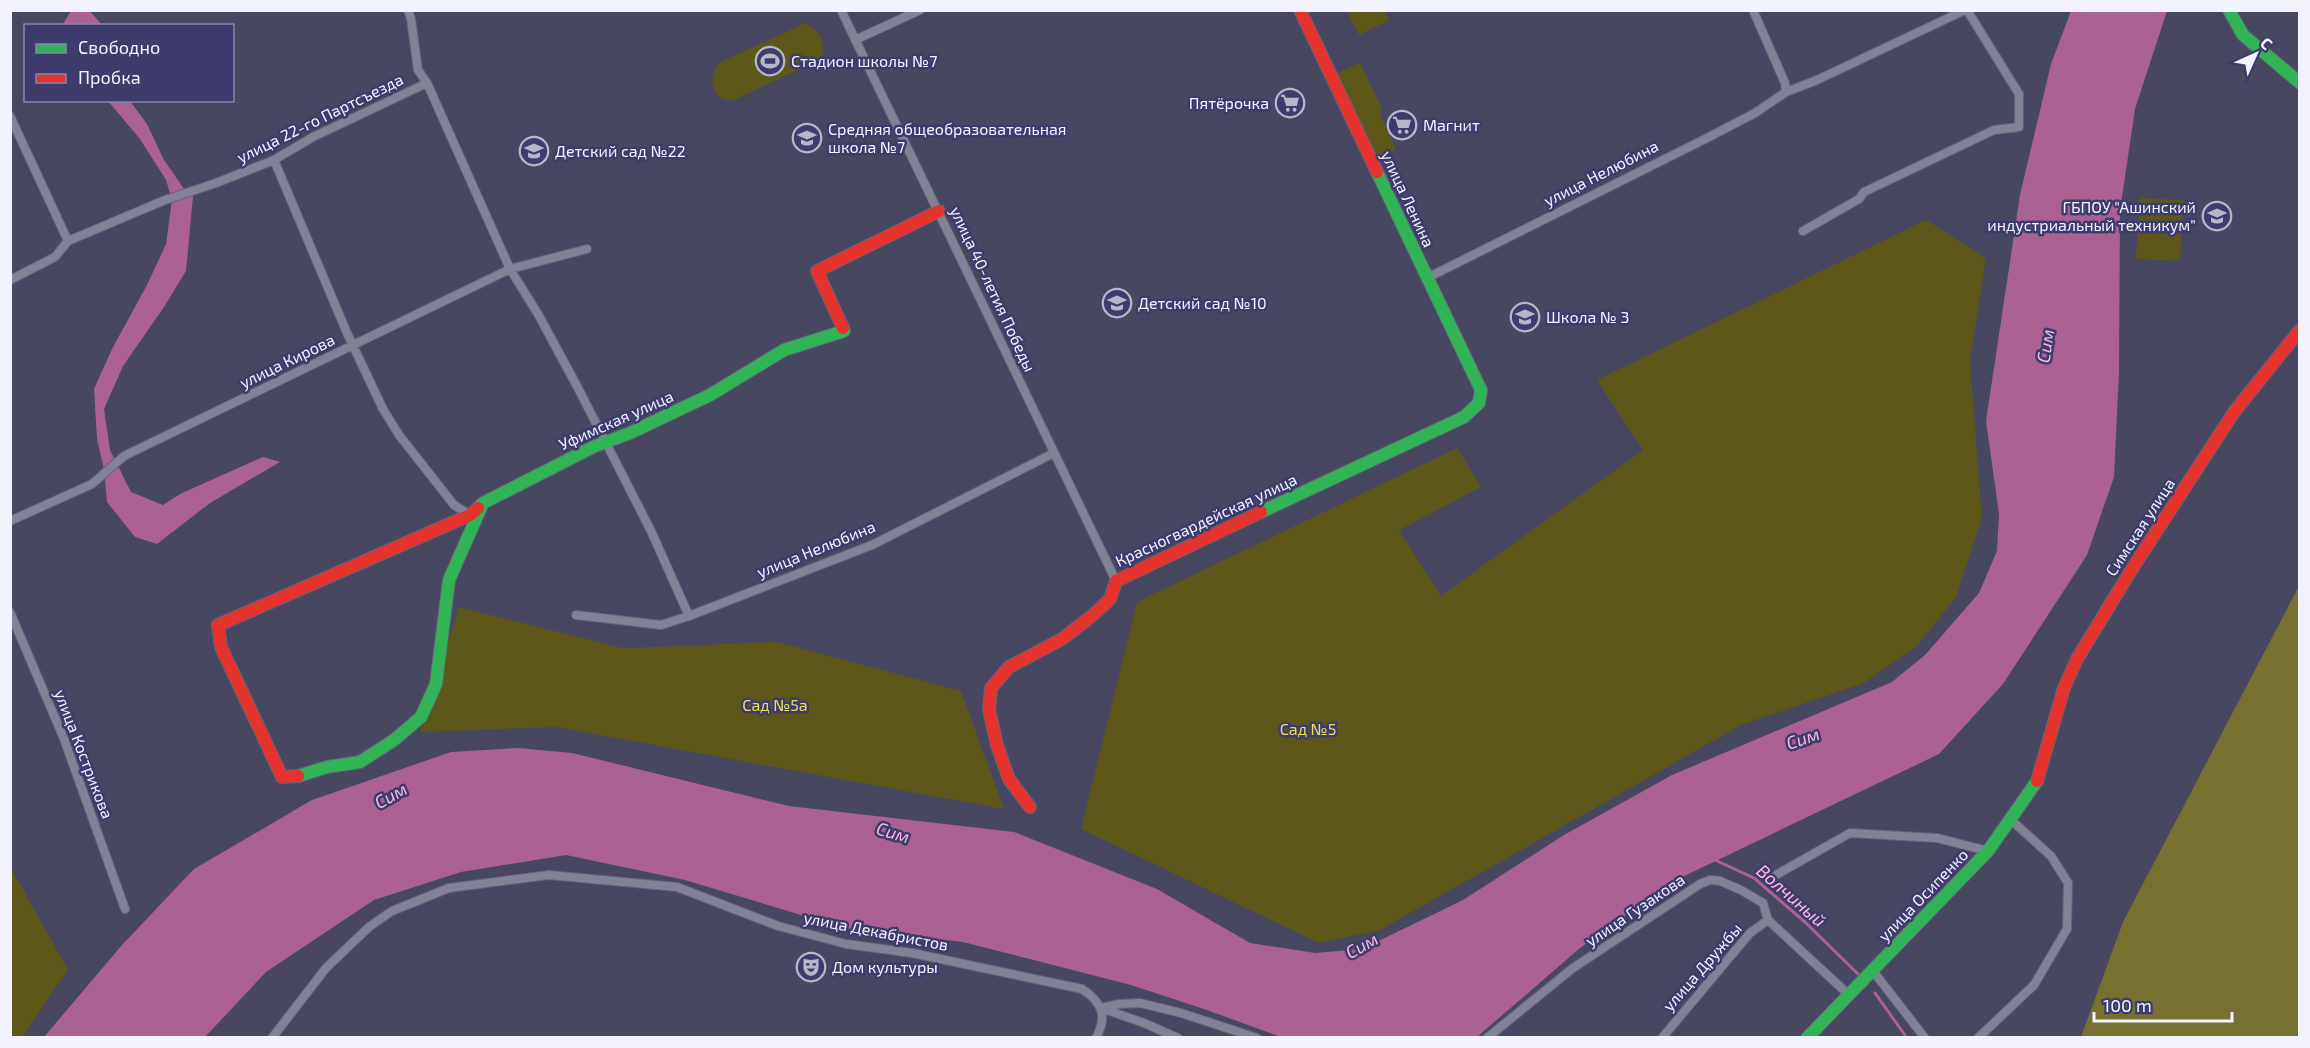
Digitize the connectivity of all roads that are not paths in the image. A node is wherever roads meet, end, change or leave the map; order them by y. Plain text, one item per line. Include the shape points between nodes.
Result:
1 (408, 10) edge
2 (841, 10) edge
3 (920, 10) edge
4 (1300, 10) edge
5 (1753, 10) edge
6 (1966, 10) edge
7 (2229, 10) edge
8 (855, 40) junction
9 (427, 83) junction
10 (2300, 83) edge
11 (1786, 88) junction
12 (10, 116) edge
13 (274, 160) junction
14 (939, 211) junction
15 (1803, 231) dead end
16 (68, 241) junction
17 (587, 249) dead end
18 (510, 269) junction
19 (1427, 278) junction
20 (10, 280) edge
21 (2300, 330) edge
22 (354, 346) junction
23 (1479, 403) joint
24 (605, 442) junction
25 (1054, 453) junction
26 (483, 503) junction
27 (470, 515) junction
28 (10, 521) edge
29 (1116, 581) junction
30 (10, 612) edge
31 (576, 615) dead end
32 (689, 616) junction
33 (2045, 761) joint
34 (1030, 807) dead end
35 (2010, 820) junction
36 (1988, 851) junction
37 (1776, 874) dead end
38 (125, 909) dead end
39 (1768, 920) junction
40 (1872, 971) junction
41 (1849, 995) junction
42 (1101, 1008) junction
43 (272, 1038) edge
44 (1096, 1038) edge
45 (1178, 1038) edge
46 (1257, 1038) edge
47 (1487, 1038) edge
48 (1662, 1038) edge
49 (1807, 1038) edge
50 (1925, 1038) edge
51 (1978, 1038) edge

1 - 9 street via 418,70
2 - 8 street, улица 40-летия Победы
3 - 8 street
4 - 19 street, улица Ленина
5 - 11 street
6 - 11 street, улица Нелюбина via 1817,80
6 - 15 street via 2019,94 2019,127 1994,130 1864,192 1859,199
7 - 10 street via 2243,35
8 - 14 street, улица 40-летия Победы
9 - 13 street, улица 22-го Партсъезда via 313,137
9 - 18 street
11 - 19 street, улица Нелюбина via 1755,113
12 - 16 street
13 - 16 street, улица 22-го Партсъезда
13 - 22 street
14 - 24 street, Уфимская улица via 817,271 844,331 784,350 710,395
14 - 25 street, улица 40-летия Победы
16 - 20 street via 55,257
17 - 18 street, улица Кирова
18 - 22 street, улица Кирова
18 - 24 street
19 - 23 street, улица Ленина via 1481,390
21 - 33 street, Симская улица via 2234,412 2077,659 2064,688
22 - 27 street via 399,435 454,506
22 - 28 street, улица Кирова via 124,456 92,484
23 - 29 street, Красногвардейская улица via 1464,417
24 - 26 street, Уфимская улица
24 - 32 street
25 - 29 street, улица 40-летия Победы
25 - 32 street, улица Нелюбина via 872,545
26 - 27 street, Уфимская улица
26 - 27 street, Уфимская улица via 448,580 436,684 421,717 360,762 282,777 221,647 218,625
29 - 34 street, Красногвардейская улица via 1110,599 1093,615 1062,639 1009,667 991,688 989,710 997,745 1009,779
30 - 38 street, улица Кострикова via 64,739
31 - 32 street, улица Нелюбина via 661,625
33 - 35 street, улица Осипенко via 2036,785
35 - 36 street, улица Осипенко
35 - 51 street via 2051,856 2068,883 2067,929 2034,985
36 - 37 street via 1937,838 1850,833
36 - 40 street, улица Осипенко
39 - 41 street, улица Гузакова
39 - 47 street, улица Гузакова via 1764,903 1720,880 1710,880 1573,968
39 - 48 street, улица Дружбы via 1750,933
40 - 41 street, улица Осипенко
40 - 50 street
41 - 49 street, улица Осипенко
42 - 43 street, улица Декабристов via 1082,989 912,953 846,944 778,926 677,887 549,875 449,888 392,911 326,968
42 - 44 street via 1103,1026
42 - 45 street
42 - 46 street via 1140,1003

